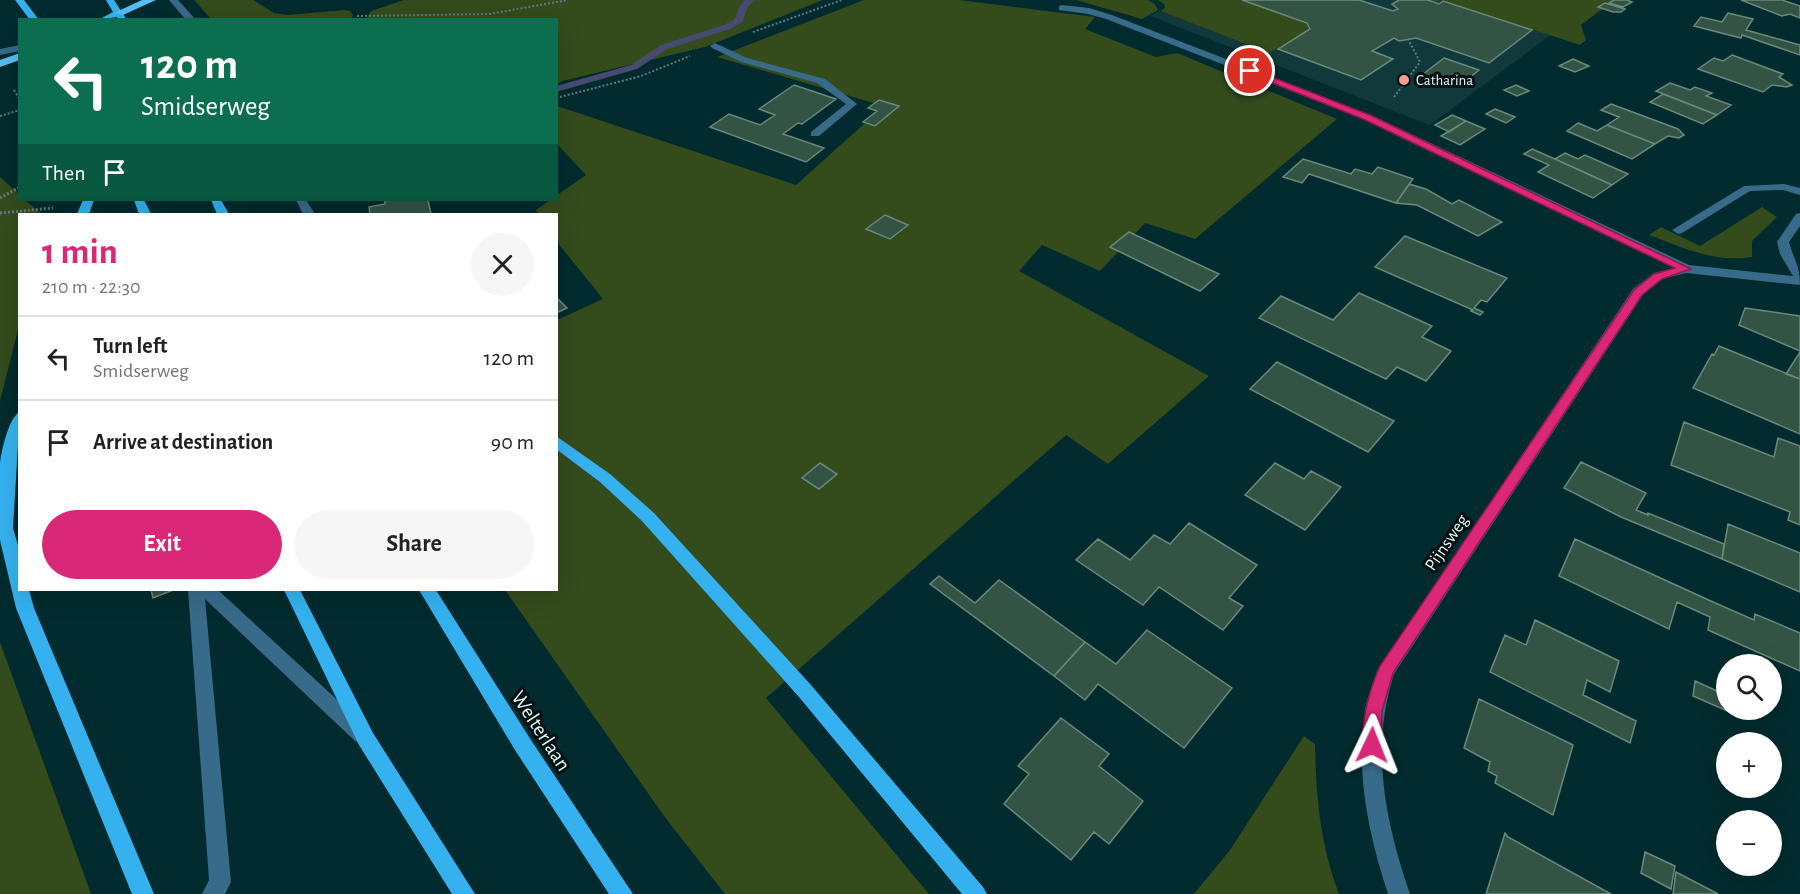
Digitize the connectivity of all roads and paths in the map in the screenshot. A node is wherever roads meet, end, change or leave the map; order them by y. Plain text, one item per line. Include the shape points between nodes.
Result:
1 (19, 0) edge
2 (111, 0) edge
3 (151, 0) edge
4 (173, 0) edge
5 (568, 0) edge
6 (842, 0) edge
7 (1062, 8) dead end
8 (121, 16) edge
9 (357, 16) dead end
10 (33, 18) edge
11 (190, 18) edge
12 (1408, 39) dead end
13 (715, 46) junction
14 (18, 48) edge
15 (0, 52) edge
16 (18, 57) edge
17 (0, 64) edge
18 (558, 97) edge
19 (18, 111) edge
20 (0, 116) edge
21 (1366, 117) junction
22 (814, 134) dead end
23 (18, 188) edge
24 (1800, 192) edge
25 (0, 198) edge
26 (61, 207) dead end
27 (0, 213) edge
28 (1800, 217) edge
29 (1678, 230) dead end
30 (1686, 269) junction
31 (1800, 279) edge
32 (18, 423) edge
33 (558, 442) edge
34 (18, 579) edge
35 (21, 591) edge
36 (196, 591) edge
37 (208, 591) edge
38 (292, 591) edge
39 (428, 591) edge
40 (366, 739) junction
41 (143, 894) edge
42 (213, 894) edge
43 (464, 894) edge
44 (622, 894) edge
45 (976, 894) edge
46 (1399, 894) edge

1 - 10 main road
2 - 8 main road
3 - 8 highway
4 - 11 street
5 - 9 path via 467,18
6 - 13 path
7 - 21 street via 1108,17
12 - 21 path via 1420,62 1396,96
13 - 18 path via 641,76
13 - 22 street via 744,60 821,81 852,104
14 - 15 street
16 - 17 highway
19 - 20 path
21 - 30 street
23 - 25 path
24 - 29 street via 1784,187 1748,188
26 - 27 path
28 - 31 street via 1783,242
30 - 31 street
30 - 46 street, Pijnsweg via 1658,276 1638,292 1386,671 1374,711 1372,763 1378,814
32 - 34 main road via 8,454 5,528
33 - 45 main road via 605,477 648,517 805,691
35 - 41 main road
36 - 42 street via 220,882
37 - 40 street
38 - 40 main road
39 - 44 main road, Welterlaan
40 - 43 main road

